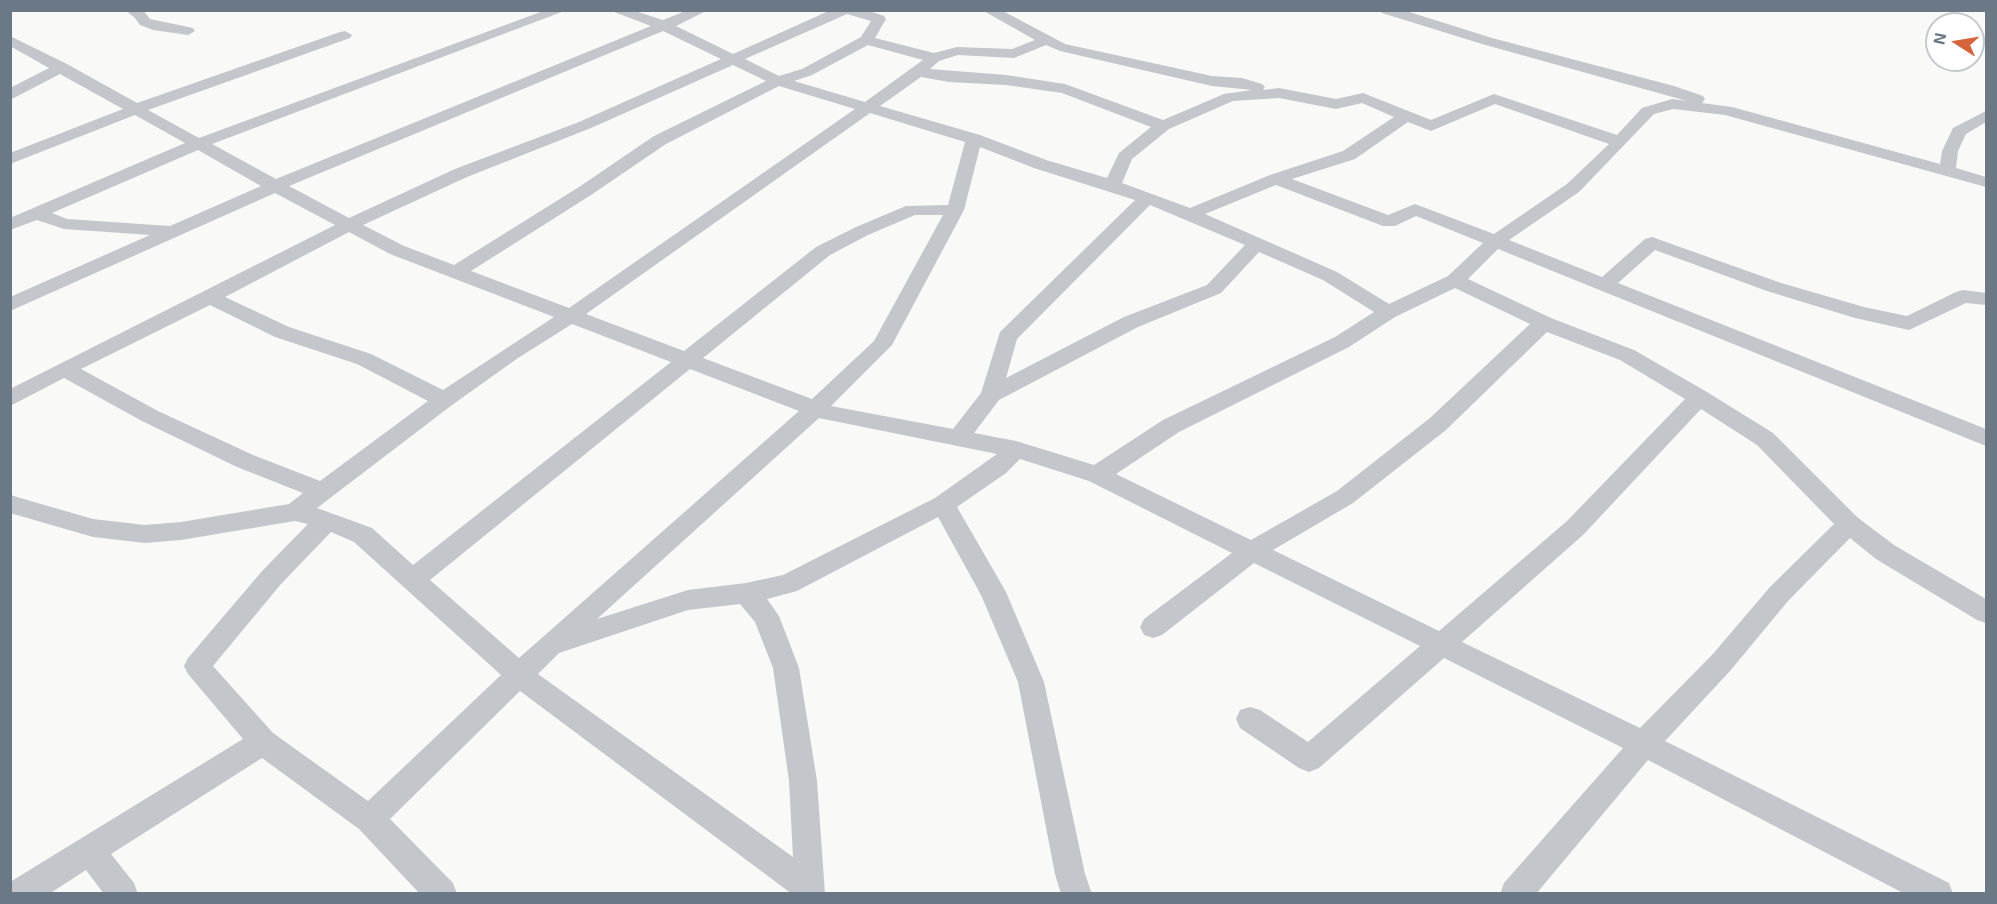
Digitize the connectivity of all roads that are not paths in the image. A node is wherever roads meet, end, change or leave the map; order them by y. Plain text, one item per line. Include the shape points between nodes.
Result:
1 (132, 10) edge
2 (561, 10) edge
3 (616, 10) edge
4 (701, 10) edge
5 (844, 10) edge
6 (849, 10) edge
7 (989, 10) edge
8 (1387, 10) edge
9 (663, 25) junction
10 (188, 31) dead end
11 (345, 34) dead end
12 (1046, 39) junction
13 (10, 40) edge
14 (866, 40) junction
15 (934, 58) junction
16 (735, 60) junction
17 (62, 67) junction
18 (918, 72) junction
19 (778, 81) junction
20 (1279, 93) junction
21 (10, 95) edge
22 (866, 107) junction
23 (138, 108) junction
24 (1726, 110) junction
25 (1406, 116) junction
26 (1986, 116) edge
27 (1163, 126) junction
28 (974, 139) junction
29 (1620, 142) junction
30 (200, 143) junction
31 (10, 159) edge
32 (1947, 171) junction
33 (1276, 179) junction
34 (1986, 182) edge
35 (1112, 185) junction
36 (275, 186) junction
37 (1146, 198) junction
38 (955, 210) junction
39 (36, 214) junction
40 (1190, 214) junction
41 (350, 224) junction
42 (10, 225) edge
43 (173, 231) junction
44 (1496, 241) junction
45 (1256, 245) junction
46 (455, 273) junction
47 (1455, 280) junction
48 (1606, 284) junction
49 (210, 297) junction
50 (1986, 298) edge
51 (10, 305) edge
52 (1388, 312) junction
53 (572, 315) junction
54 (1544, 323) junction
55 (689, 359) junction
56 (64, 369) junction
57 (991, 395) junction
58 (1699, 397) junction
59 (10, 399) edge
60 (444, 400) junction
61 (815, 409) junction
62 (958, 438) junction
63 (1986, 438) edge
64 (1016, 449) junction
65 (1097, 475) junction
66 (324, 492) junction
67 (10, 504) edge
68 (943, 504) junction
69 (295, 512) junction
70 (327, 520) junction
71 (1849, 524) junction
72 (1252, 551) junction
73 (413, 579) junction
74 (746, 593) junction
75 (1986, 612) edge
76 (1153, 627) dead end
77 (1440, 643) junction
78 (548, 647) junction
79 (519, 675) junction
80 (1250, 719) dead end
81 (263, 742) junction
82 (1644, 744) junction
83 (369, 819) junction
84 (90, 850) junction
85 (811, 891) edge
86 (20, 894) edge
87 (123, 894) edge
88 (442, 894) edge
89 (1077, 894) edge
90 (1515, 894) edge
91 (1938, 894) edge

1 - 10 street via 158,27
2 - 30 street
3 - 9 street
4 - 9 street
5 - 16 street
6 - 14 street via 879,19
7 - 12 street
8 - 24 street via 1668,89
9 - 16 street
9 - 36 street
11 - 23 street
12 - 15 street via 1014,54 957,51
12 - 20 street via 1060,47
13 - 17 street
14 - 15 street
14 - 19 street via 807,72
15 - 18 street
16 - 19 street
16 - 41 street via 461,173
17 - 21 street
17 - 23 street
18 - 22 street
18 - 27 street via 1065,89
19 - 22 street
19 - 46 street via 660,140
20 - 25 street via 1336,104 1363,99
20 - 27 street via 1230,97
22 - 28 street
22 - 53 street
23 - 30 street
23 - 31 street
24 - 29 street via 1672,104 1648,111
24 - 32 street
25 - 29 street via 1431,126 1494,99
25 - 33 street via 1348,155
26 - 32 street via 1959,131
27 - 35 street via 1125,157
28 - 35 street
28 - 38 street
29 - 44 street via 1573,188
30 - 36 street
30 - 39 street
32 - 34 street
33 - 40 street
33 - 44 street via 1389,222 1415,209
35 - 37 street
36 - 41 street
36 - 43 street
37 - 40 street
37 - 57 street via 1007,336
38 - 55 street via 912,210 823,251
38 - 61 street via 882,345
39 - 42 street
39 - 43 street via 64,224
40 - 45 street
41 - 46 street via 397,250
41 - 49 street
43 - 51 street
44 - 47 street
44 - 48 street
45 - 52 street via 1330,276
45 - 57 street via 1214,289 1131,321
46 - 53 street
47 - 52 street
47 - 54 street
48 - 50 street via 1652,243 1774,287 1909,323 1964,296
48 - 63 street
49 - 56 street
49 - 60 street via 282,332 364,359
52 - 65 street via 1342,342 1172,426
53 - 55 street
53 - 60 street
54 - 58 street via 1627,355
54 - 72 street via 1438,424 1345,497
55 - 61 street
55 - 73 street
56 - 59 street
56 - 66 street via 150,416
57 - 62 street
58 - 71 street via 1766,439
58 - 77 street via 1575,528
60 - 66 street
61 - 62 street
61 - 78 street
62 - 64 street
64 - 65 street
64 - 68 street via 998,467
65 - 72 street
66 - 69 street
67 - 69 street via 93,528 145,534
68 - 74 street via 788,584
68 - 89 street via 993,592 1032,682
69 - 70 street
70 - 73 street via 363,535
70 - 81 street via 272,577 197,666
71 - 75 street via 1885,552
71 - 82 street via 1779,594 1721,663
72 - 76 street
72 - 77 street
73 - 79 street
74 - 78 street via 664,606
74 - 85 street via 766,616 786,668 802,781
77 - 80 street via 1309,759
77 - 82 street
78 - 79 street
79 - 83 street
79 - 85 street
81 - 83 street
81 - 84 street
82 - 90 street
82 - 91 street
83 - 88 street
84 - 86 street
84 - 87 street

